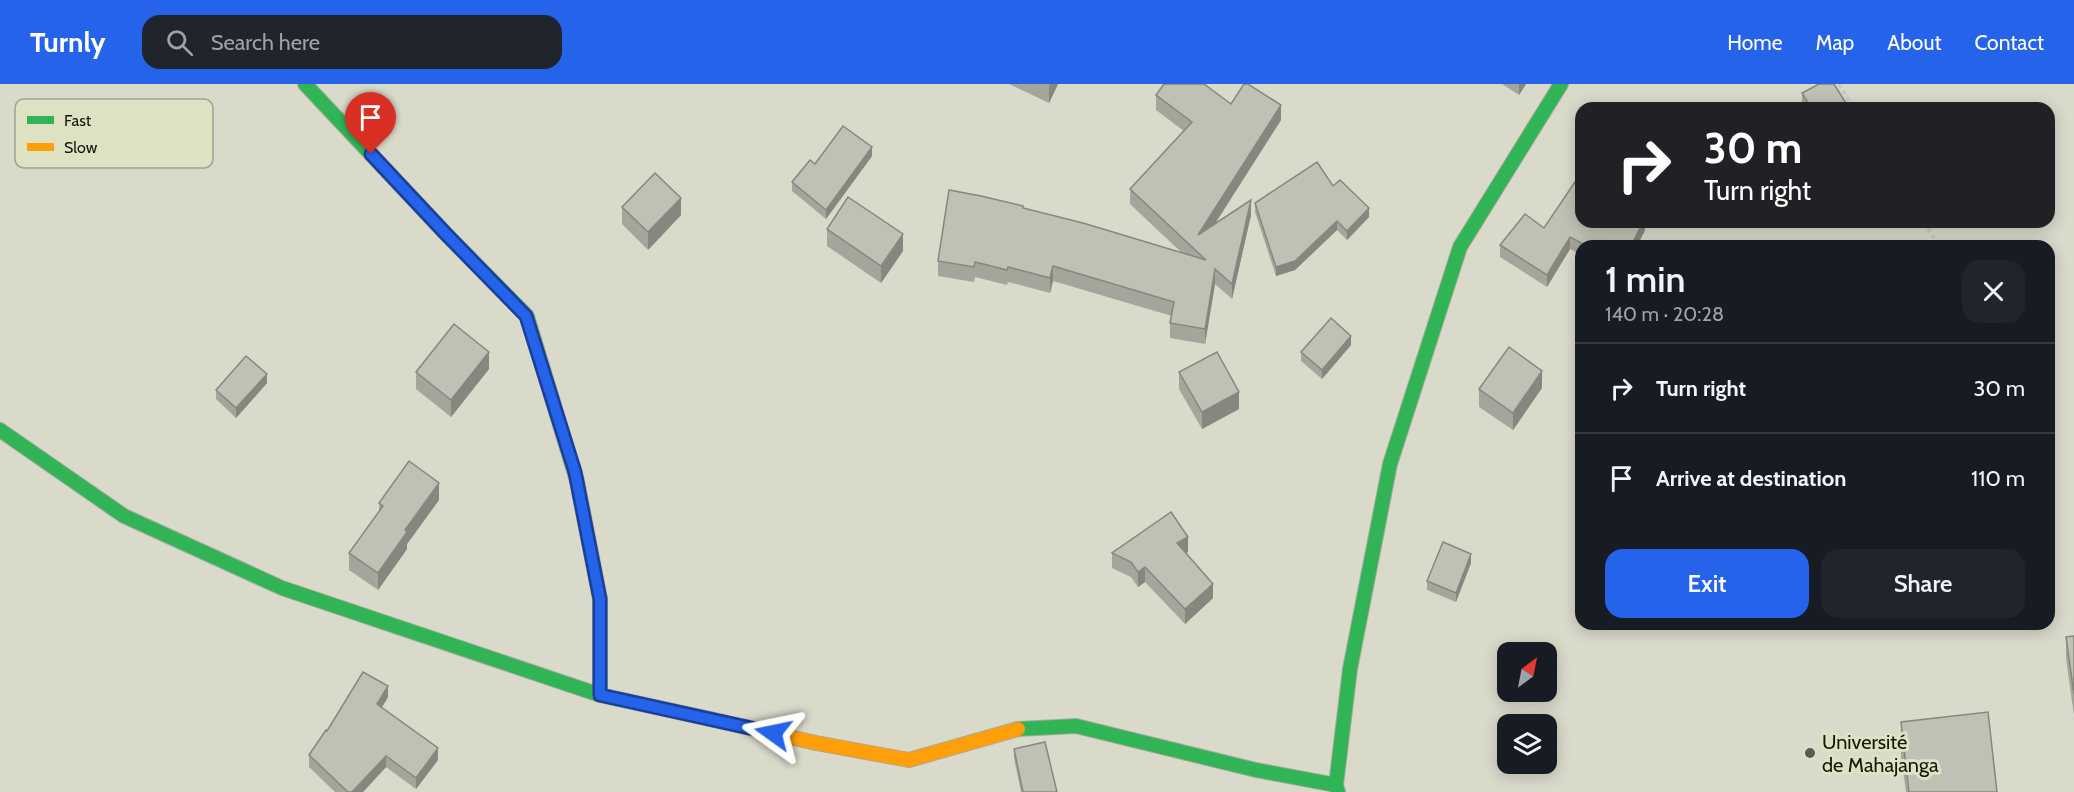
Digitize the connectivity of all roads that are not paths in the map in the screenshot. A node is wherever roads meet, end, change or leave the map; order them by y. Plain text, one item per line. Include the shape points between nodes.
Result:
1 (305, 84) edge
2 (1561, 84) edge
3 (0, 430) edge
4 (600, 695) junction
5 (1337, 788) edge

1 - 4 street via 526,316 575,472 600,599
2 - 5 street via 1460,247 1390,464 1350,669
3 - 4 street via 124,516 282,588
4 - 5 street via 909,760 1024,727 1076,726

